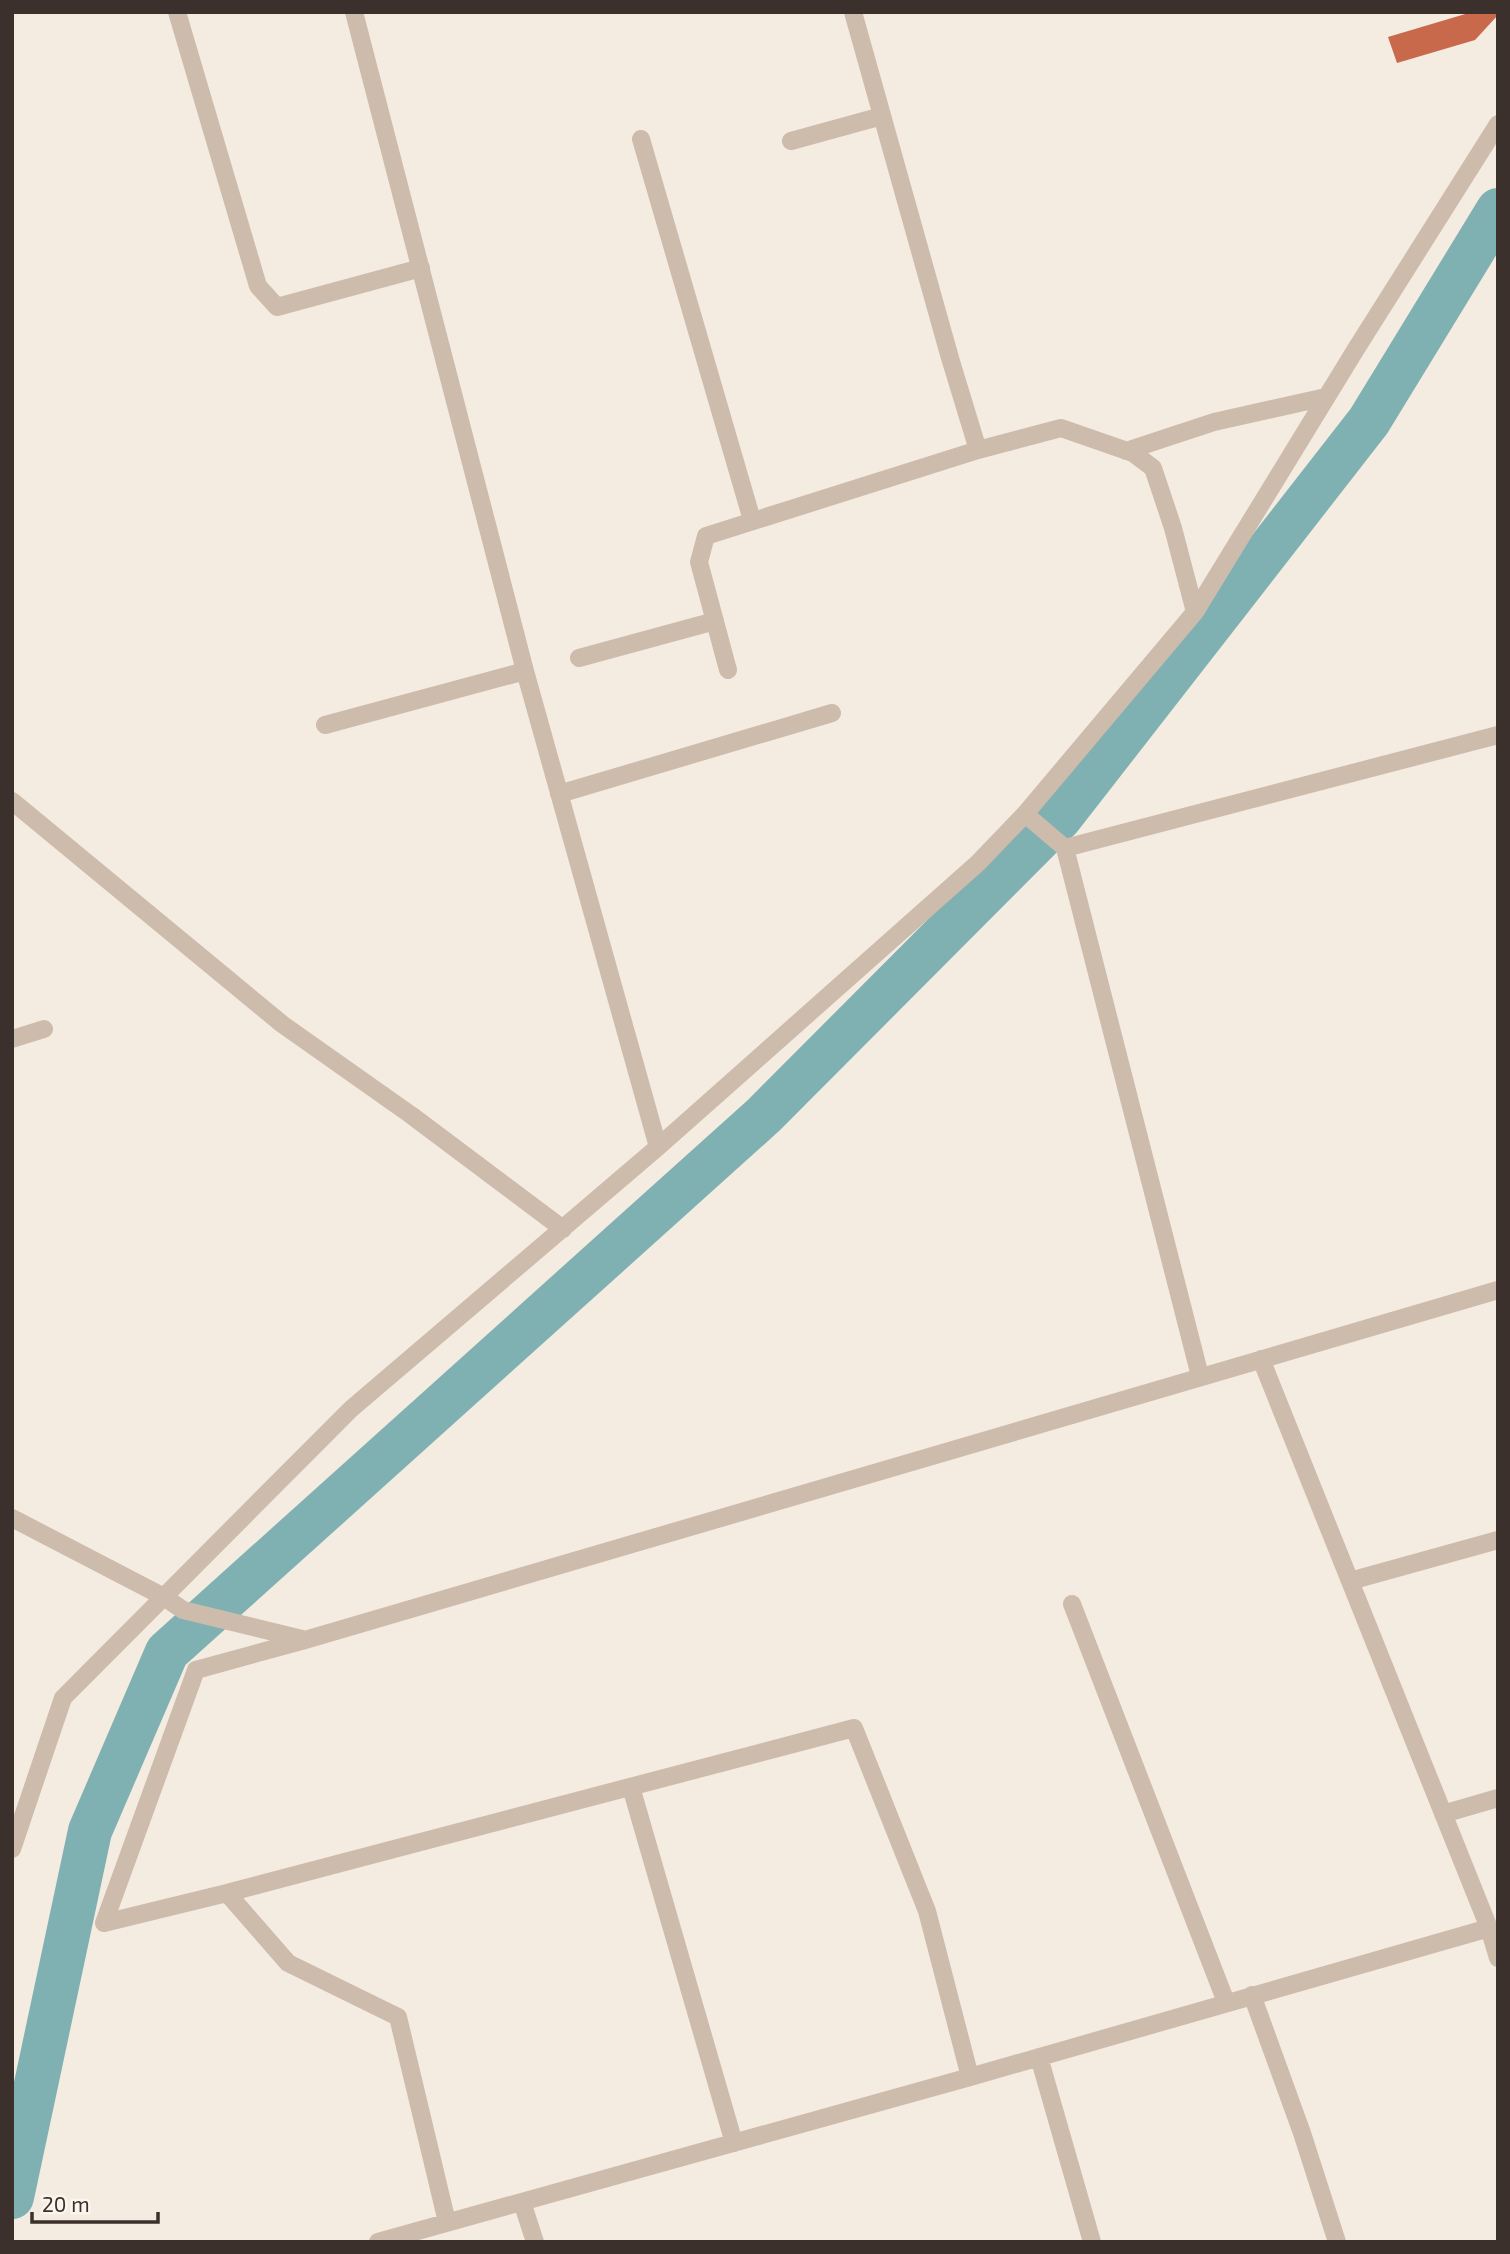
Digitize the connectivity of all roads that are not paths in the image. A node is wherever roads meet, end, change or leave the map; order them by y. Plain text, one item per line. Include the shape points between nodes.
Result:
1 (177, 12) edge
2 (354, 12) edge
3 (853, 12) edge
4 (882, 116) junction
5 (1498, 124) edge
6 (641, 139) dead end
7 (791, 141) dead end
8 (421, 268) junction
9 (1326, 397) junction
10 (978, 450) junction
11 (1126, 451) junction
12 (752, 520) junction
13 (1195, 612) junction
14 (715, 621) junction
15 (579, 658) dead end
16 (728, 670) dead end
17 (525, 671) junction
18 (832, 713) dead end
19 (325, 725) dead end
20 (1498, 735) edge
21 (559, 794) junction
22 (12, 801) edge
23 (1025, 814) junction
24 (1061, 846) junction
25 (44, 1030) dead end
26 (12, 1039) edge
27 (658, 1147) junction
28 (563, 1228) junction
29 (1498, 1290) edge
30 (1261, 1359) junction
31 (1200, 1377) junction
32 (13, 1515) edge
33 (1498, 1540) edge
34 (1350, 1581) junction
35 (164, 1597) junction
36 (1072, 1604) dead end
37 (305, 1640) junction
38 (631, 1787) junction
39 (1498, 1798) edge
40 (1443, 1814) junction
41 (12, 1849) edge
42 (227, 1893) junction
43 (1489, 1928) junction
44 (1498, 1958) edge
45 (1252, 1995) junction
46 (1226, 2002) junction
47 (1039, 2057) junction
48 (970, 2077) junction
49 (734, 2143) junction
50 (522, 2202) junction
51 (447, 2222) junction
52 (378, 2242) edge
53 (535, 2242) edge
54 (1092, 2242) edge
55 (1337, 2242) edge

1 - 8 street via 258,286 277,307
2 - 8 street
3 - 4 street
4 - 7 street
4 - 10 street
5 - 9 street
6 - 12 street
8 - 17 street
9 - 11 street via 1214,422
9 - 13 street
10 - 11 street via 1061,428
10 - 12 street
11 - 13 street via 1153,468
12 - 14 street via 706,536 699,562
13 - 23 street
14 - 15 street
14 - 16 street
17 - 19 street
17 - 21 street
18 - 21 street
20 - 24 street
21 - 27 street
22 - 28 street via 282,1024
23 - 24 street
23 - 27 street via 978,863
24 - 31 street
25 - 26 street
27 - 28 street
28 - 35 street via 351,1409
29 - 30 street
30 - 31 street
30 - 34 street
31 - 37 street
32 - 35 street
33 - 34 street
34 - 40 street
35 - 37 street via 183,1610
35 - 41 street via 63,1698
36 - 46 street
37 - 42 street via 196,1670 104,1923
38 - 42 street
38 - 48 street via 854,1728 927,1911
38 - 49 street
39 - 40 street
40 - 43 street
42 - 51 street via 288,1963 398,2017
43 - 44 street
43 - 45 street
45 - 46 street
45 - 55 street
46 - 47 street
47 - 48 street
47 - 54 street
48 - 49 street
49 - 50 street
50 - 51 street
50 - 53 street
51 - 52 street

